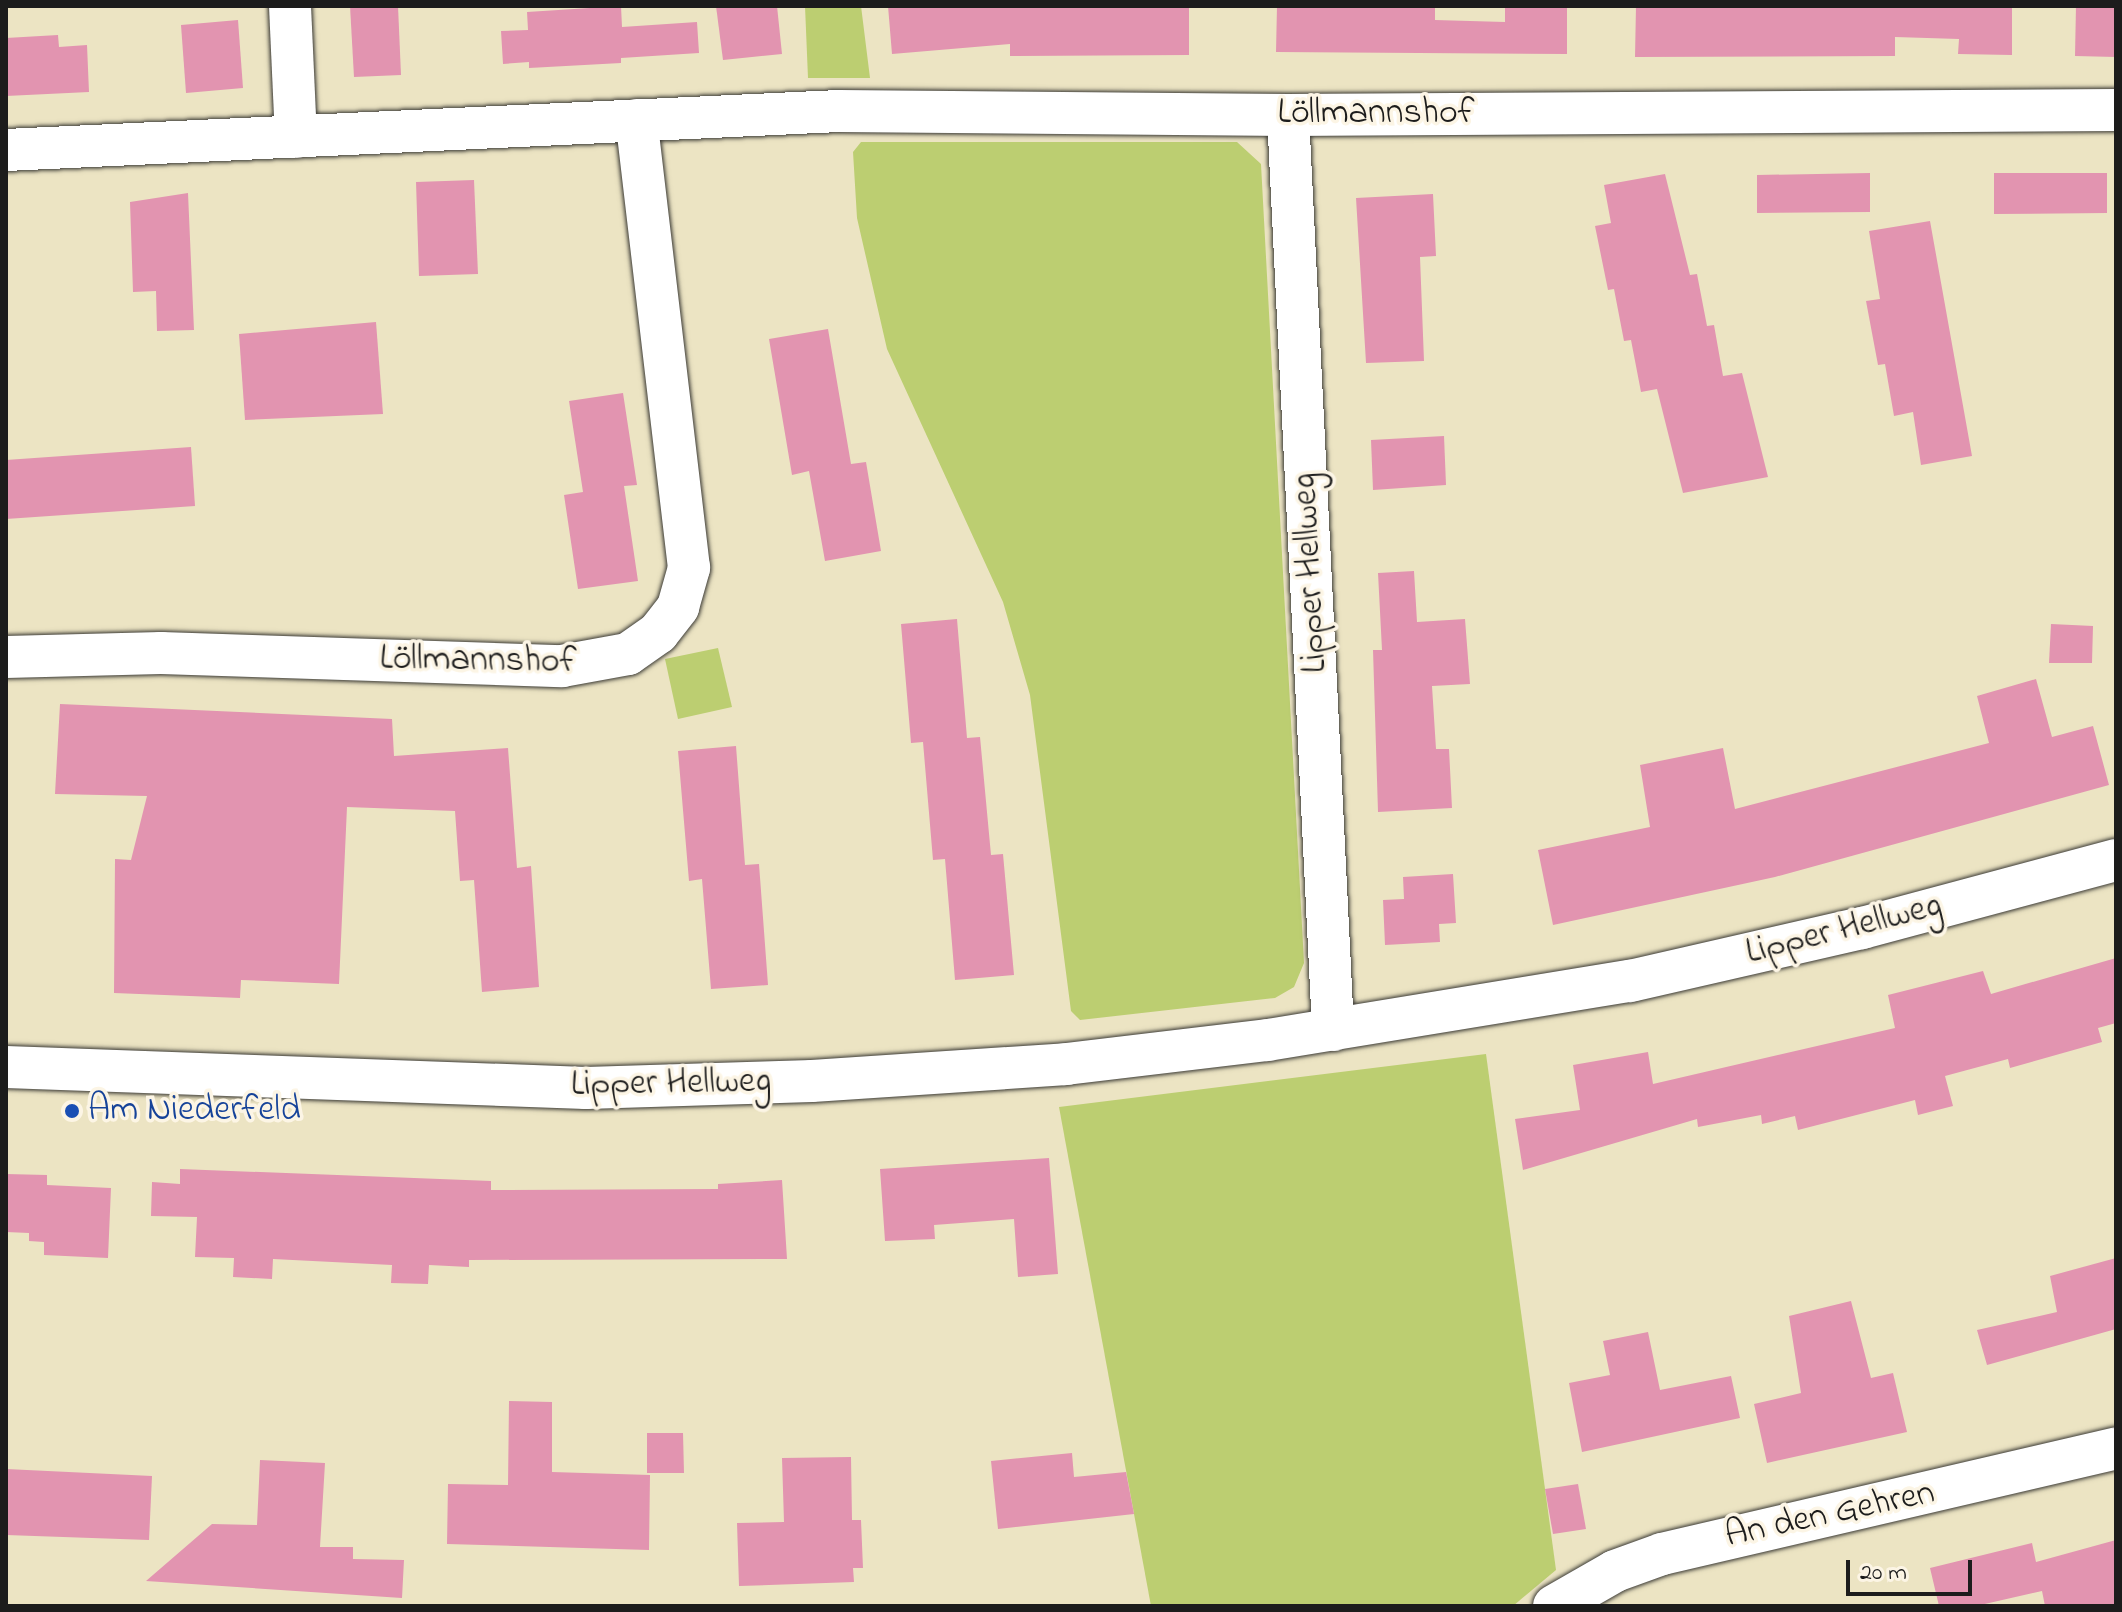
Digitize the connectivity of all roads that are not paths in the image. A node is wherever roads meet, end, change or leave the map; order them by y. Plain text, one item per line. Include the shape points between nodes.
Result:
1 (290, 6) edge
2 (2116, 110) edge
3 (1288, 115) junction
4 (636, 120) junction
5 (296, 137) junction
6 (6, 150) edge
7 (6, 657) edge
8 (2116, 860) edge
9 (1333, 1030) junction
10 (6, 1067) edge
11 (2116, 1448) edge
12 (1554, 1606) edge

1 - 5 street
2 - 3 street, Löllmannshof
3 - 4 street, Löllmannshof via 839,111
3 - 9 street, Lipper Hellweg
4 - 5 street, Löllmannshof
4 - 7 street, Löllmannshof via 689,568 678,607 658,633 628,654 562,666 161,653
5 - 6 street, Löllmannshof
8 - 9 street, Lipper Hellweg via 1862,928 1630,981
9 - 10 street, Lipper Hellweg via 1066,1064 699,1085 434,1085
11 - 12 street, An den Gehren via 1662,1554 1615,1571

